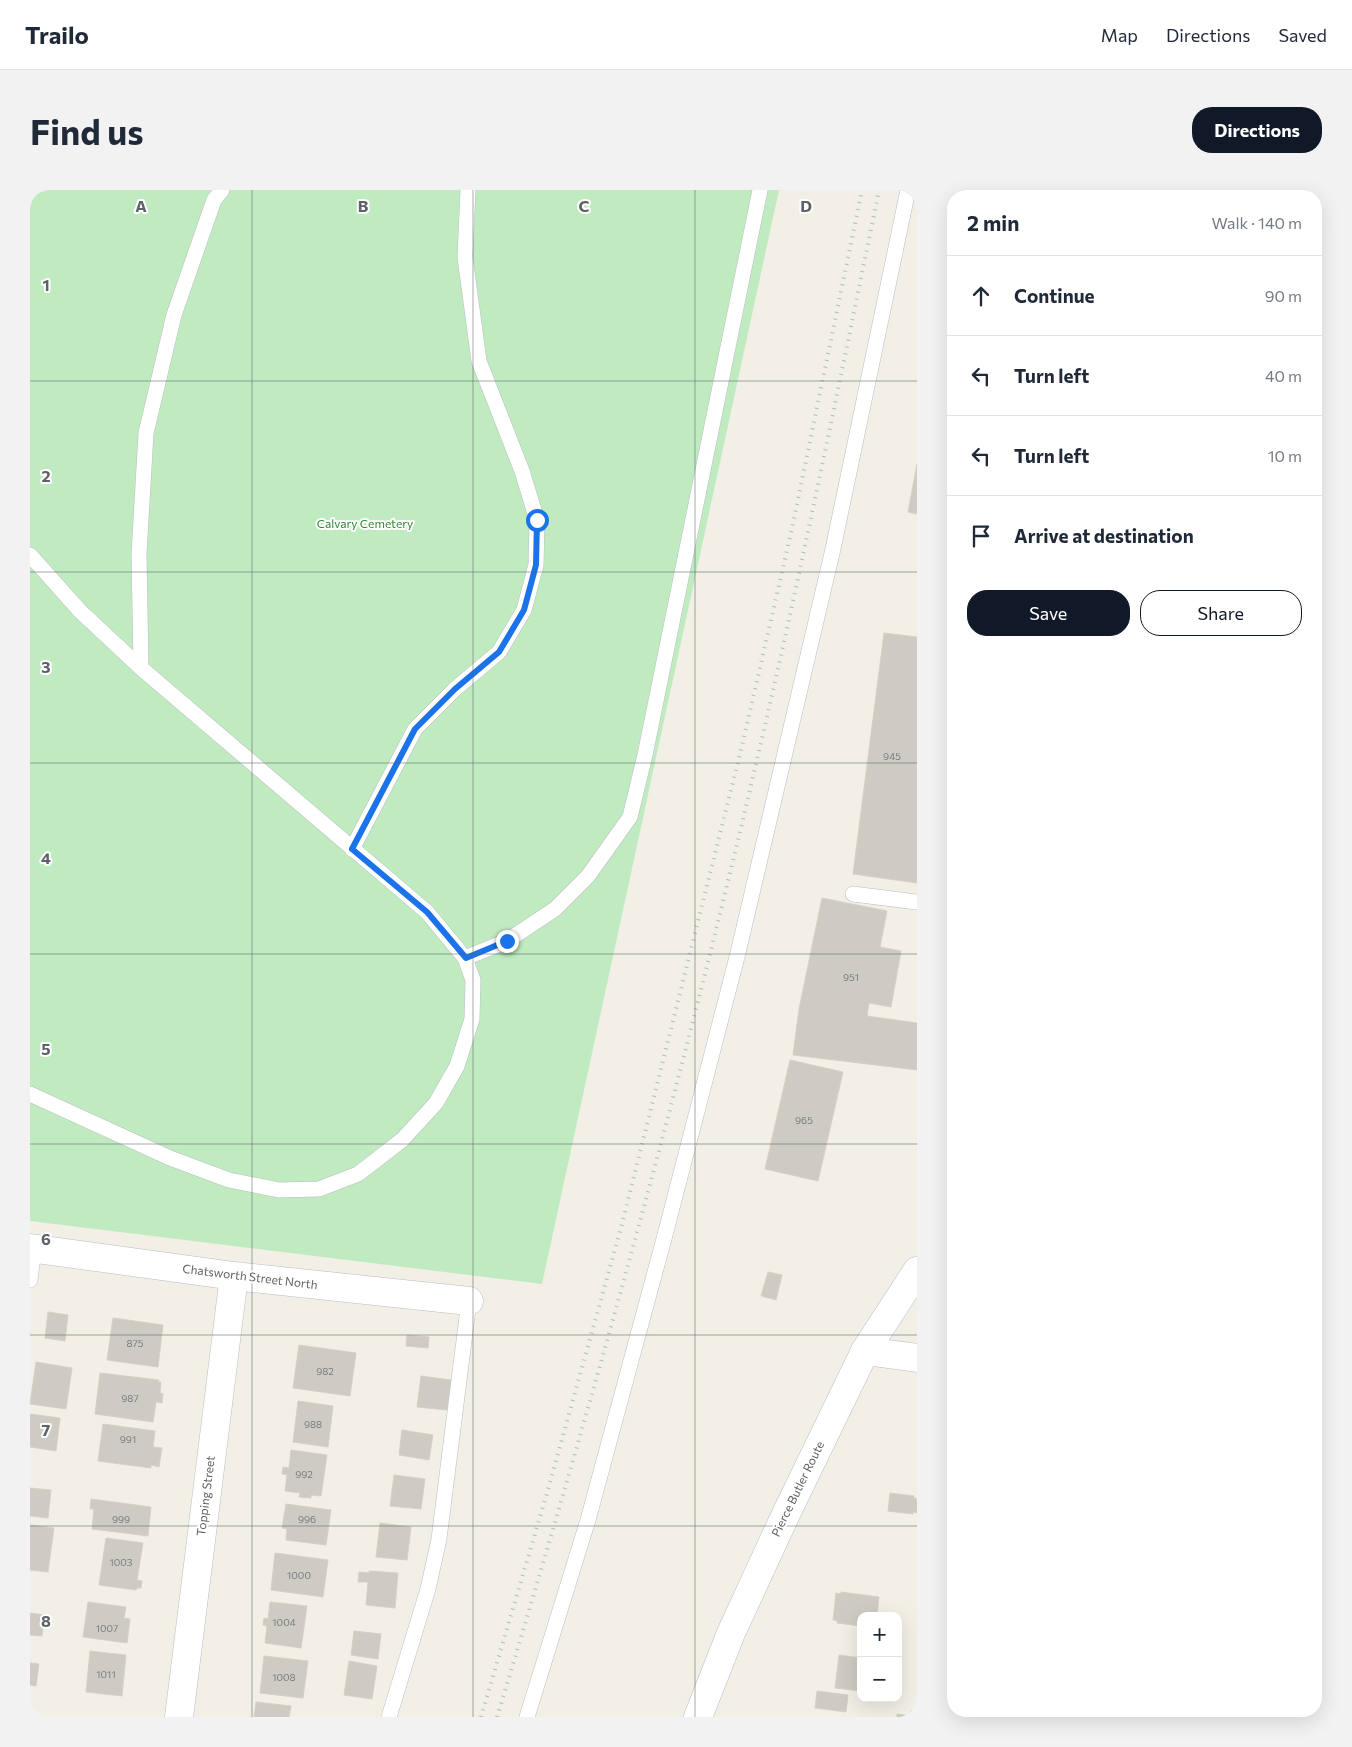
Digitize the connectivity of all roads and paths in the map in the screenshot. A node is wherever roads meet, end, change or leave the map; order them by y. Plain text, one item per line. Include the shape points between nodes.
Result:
1 (222, 190) edge
2 (468, 190) edge
3 (760, 190) edge
4 (908, 190) edge
5 (30, 556) edge
6 (141, 668) junction
7 (352, 849) junction
8 (853, 894) dead end
9 (917, 902) edge
10 (466, 958) junction
11 (30, 1094) edge
12 (32, 1248) edge
13 (917, 1271) edge
14 (234, 1276) junction
15 (30, 1280) edge
16 (470, 1301) joint
17 (865, 1351) junction
18 (917, 1358) edge
19 (178, 1717) edge
20 (388, 1717) edge
21 (527, 1717) edge
22 (698, 1717) edge

1 - 6 lane via 214,200 174,315 146,433 139,554
2 - 7 lane via 465,257 479,361 537,520 536,565 524,610 499,652 415,729
3 - 10 lane via 646,754 630,816 588,876 555,909 507,941
4 - 21 lane via 833,549 737,957 588,1520
5 - 6 lane via 80,611
6 - 7 lane
7 - 10 lane via 427,912
8 - 9 lane
10 - 11 lane via 473,980 472,1019 457,1066 436,1103 402,1140 358,1174 319,1189 279,1190 229,1180 170,1158
12 - 14 street, Chatsworth Street North
12 - 15 lane
13 - 17 street, Pierce Butler Route
14 - 16 street, Chatsworth Street North
14 - 19 street, Topping Street
16 - 20 lane via 439,1539 428,1589
17 - 18 street
17 - 22 street, Pierce Butler Route via 731,1633

